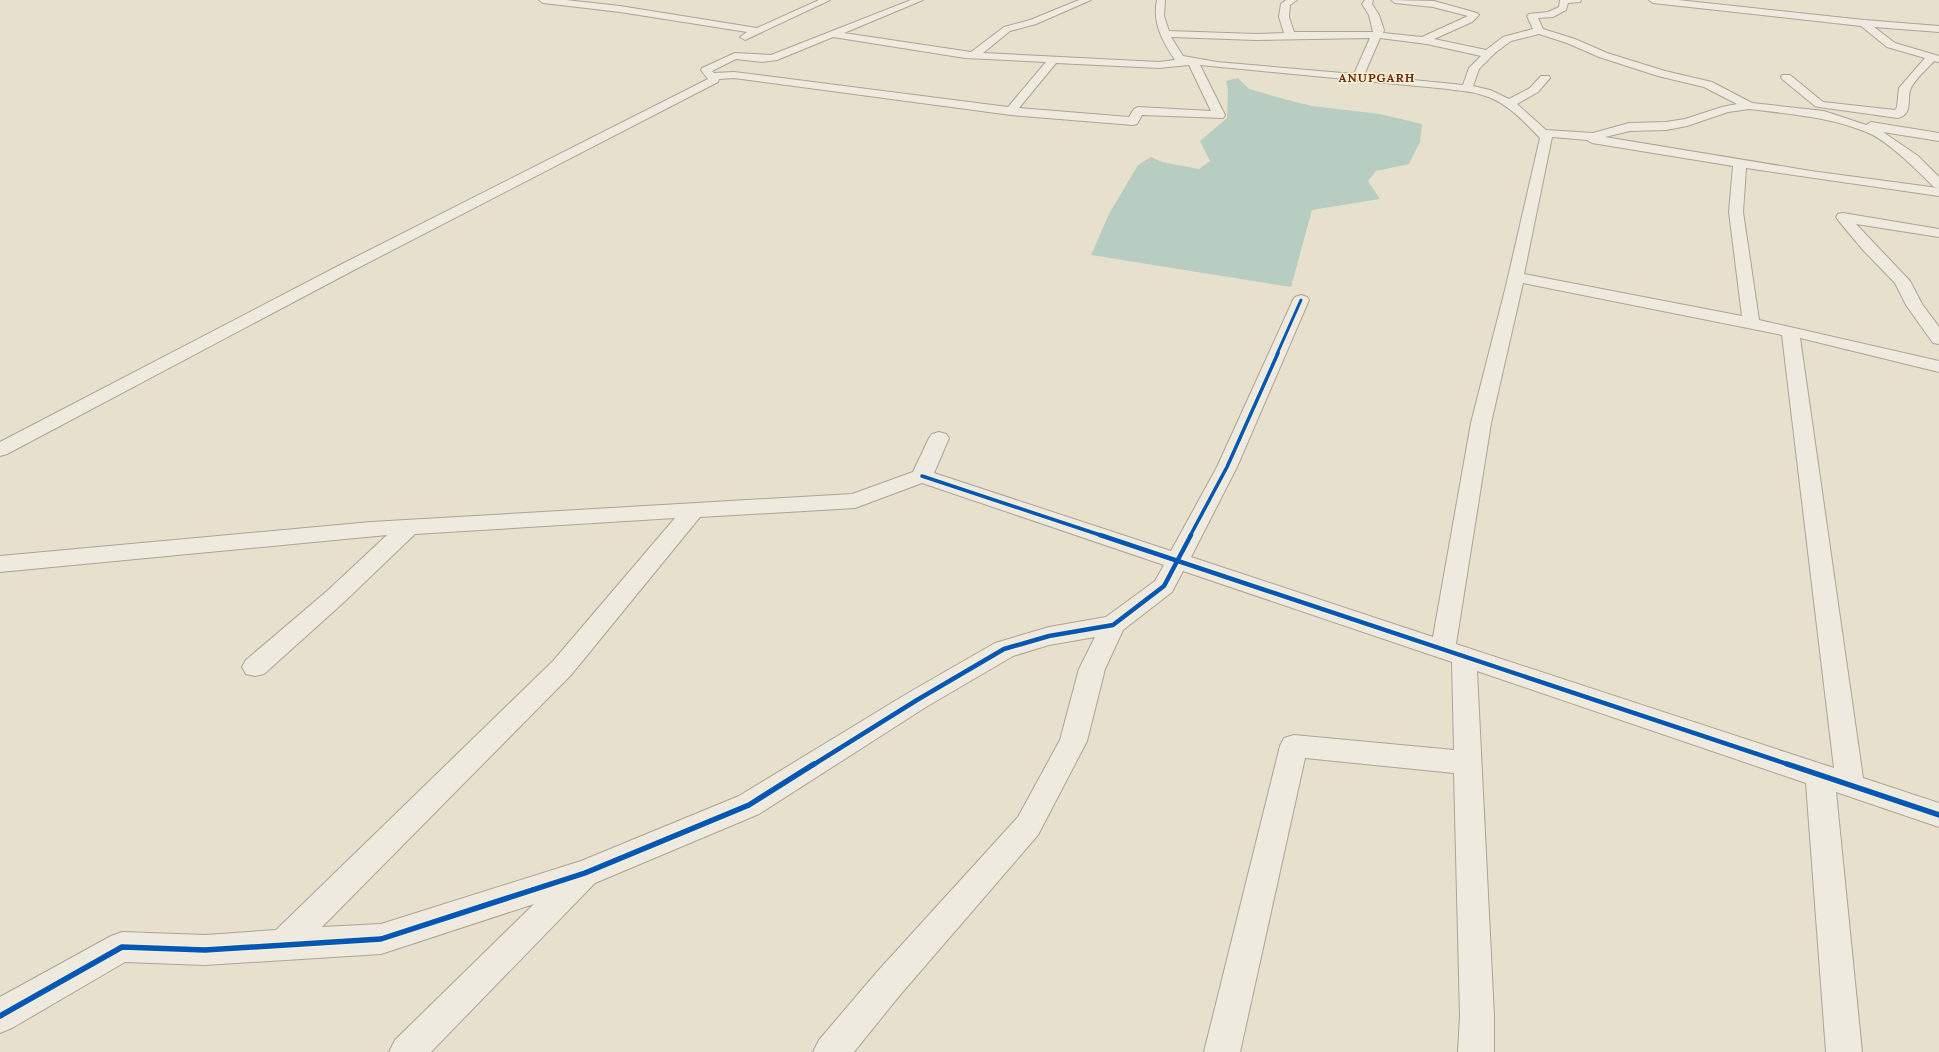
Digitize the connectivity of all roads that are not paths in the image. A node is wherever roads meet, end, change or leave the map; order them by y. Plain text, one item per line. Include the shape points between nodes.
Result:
1 (544, 0) edge
2 (588, 0) edge
3 (826, 0) edge
4 (919, 0) edge
5 (1087, 0) edge
6 (1161, 0) edge
7 (1293, 0) edge
8 (1369, 0) edge
9 (1395, 0) edge
10 (1561, 0) edge
11 (1576, 0) edge
12 (1653, 0) edge
13 (577, 4) junction
14 (1729, 4) edge
15 (1864, 23) junction
16 (1939, 29) edge
17 (757, 31) junction
18 (1539, 31) junction
19 (832, 34) junction
20 (1165, 34) junction
21 (1290, 35) junction
22 (1377, 35) junction
23 (737, 41) dead end
24 (1422, 41) junction
25 (722, 52) dead end
26 (1488, 54) junction
27 (974, 55) junction
28 (735, 56) junction
29 (1935, 58) edge
30 (1053, 60) junction
31 (1194, 62) junction
32 (711, 76) junction
33 (1358, 76) junction
34 (1786, 77) dead end
35 (1545, 78) dead end
36 (1467, 89) junction
37 (1510, 103) junction
38 (1749, 106) junction
39 (1821, 109) junction
40 (1011, 111) junction
41 (1846, 122) junction
42 (1542, 133) junction
43 (1572, 135) junction
44 (1939, 137) edge
45 (1740, 164) junction
46 (1939, 184) edge
47 (1939, 192) edge
48 (1939, 233) edge
49 (1516, 277) junction
50 (1301, 300) dead end
51 (1751, 323) junction
52 (1790, 331) junction
53 (1939, 339) edge
54 (1939, 367) edge
55 (939, 438) dead end
56 (0, 450) edge
57 (922, 476) junction
58 (694, 510) junction
59 (409, 527) junction
60 (1178, 561) junction
61 (0, 564) edge
62 (1113, 625) junction
63 (1453, 653) junction
64 (255, 667) dead end
65 (1468, 763) junction
66 (1820, 775) junction
67 (1850, 785) junction
68 (1939, 815) edge
69 (585, 873) junction
70 (283, 945) junction
71 (0, 1016) edge
72 (407, 1052) edge
73 (831, 1052) edge
74 (1222, 1052) edge
75 (1476, 1052) edge
76 (1844, 1052) edge

1 - 13 street
2 - 13 street
3 - 17 street
4 - 19 street
5 - 27 street via 1033,22 1007,29
6 - 20 street via 1158,14
7 - 21 street via 1286,4 1284,17
8 - 22 street via 1367,4 1379,30
9 - 24 street via 1434,4 1474,15 1469,20
10 - 11 street
10 - 18 street via 1563,8 1550,15 1532,16
12 - 14 street
13 - 17 street
14 - 15 street
15 - 16 street
15 - 29 street via 1892,45
17 - 23 street
18 - 26 street via 1508,39
18 - 38 street via 1662,74 1708,84
19 - 27 street
19 - 28 street via 773,58
20 - 21 street via 1256,37
20 - 31 street via 1179,59
21 - 22 street
22 - 24 street
22 - 33 street
24 - 26 street
25 - 28 street
26 - 36 street via 1474,68
27 - 30 street
28 - 32 street via 706,70
29 - 39 street via 1904,88 1903,108 1898,114
30 - 31 street via 1159,65
30 - 40 street
31 - 33 street
31 - 40 street via 1219,115 1138,111 1133,121
32 - 40 street via 734,75
32 - 56 street via 714,80 341,271
33 - 36 street
34 - 39 street
35 - 37 street via 1534,90
36 - 37 street via 1486,92
37 - 42 street
38 - 39 street
38 - 43 street via 1726,109 1666,126 1629,127 1593,137
39 - 41 street
41 - 44 street
41 - 46 street via 1876,132 1913,159
42 - 43 street
42 - 49 street via 1546,137
43 - 45 street via 1628,147
45 - 47 street
45 - 51 street via 1736,212
48 - 53 street via 1843,217 1902,281 1914,305
49 - 51 street
49 - 63 street via 1481,423
50 - 60 street via 1227,467
51 - 52 street
52 - 54 street
52 - 67 street
55 - 57 street
57 - 58 street via 855,502
57 - 60 street
58 - 59 street
58 - 70 street via 562,668
59 - 61 street
59 - 64 street via 335,597
60 - 62 street via 1164,586
60 - 63 street
62 - 69 street via 1048,636 1004,650 917,700 748,805
62 - 73 street via 1092,669 1073,741 1028,826
63 - 65 street
63 - 66 street
65 - 74 street via 1294,746
65 - 75 street
66 - 67 street
66 - 76 street
67 - 68 street
69 - 70 street via 381,939
69 - 72 street
70 - 71 street via 205,950 122,947

